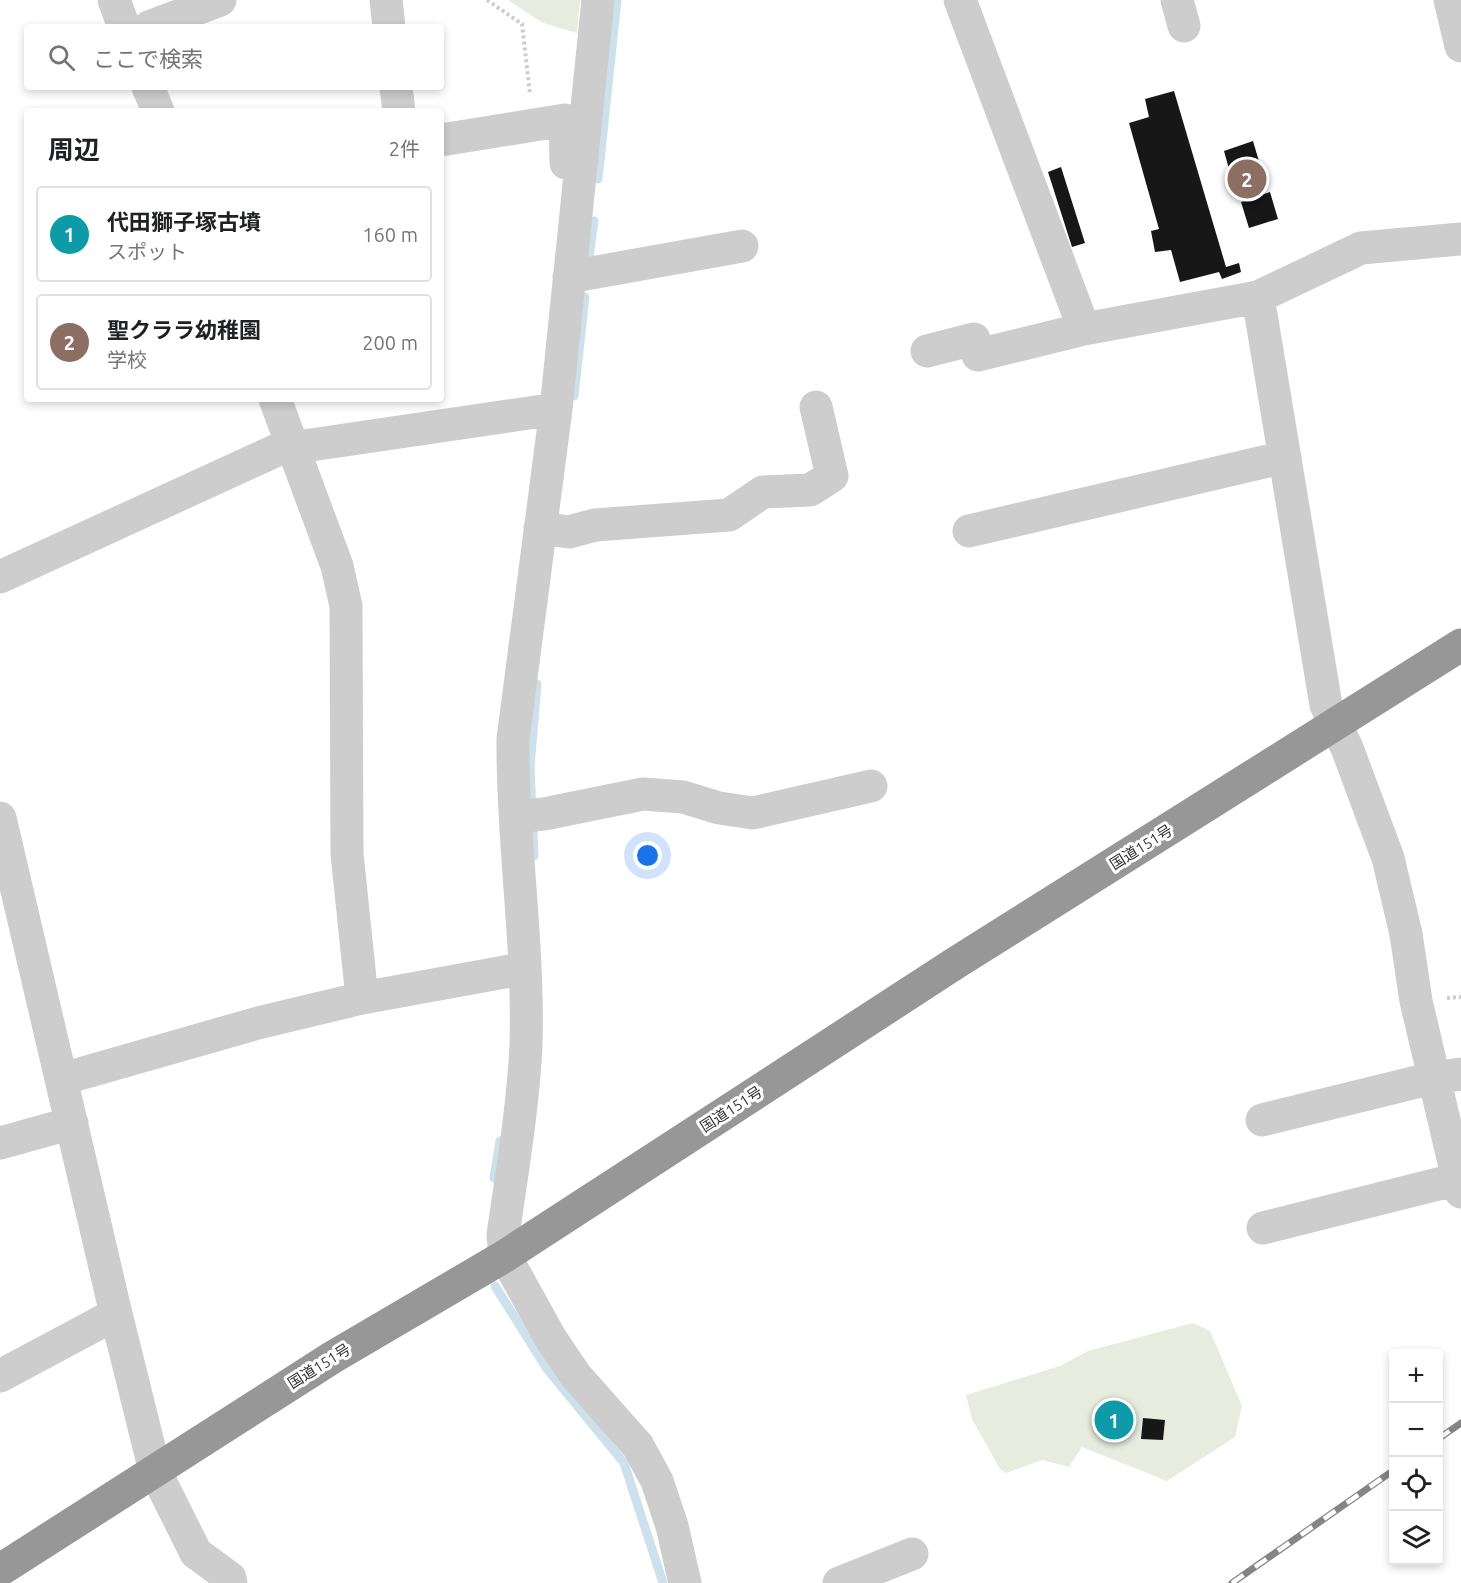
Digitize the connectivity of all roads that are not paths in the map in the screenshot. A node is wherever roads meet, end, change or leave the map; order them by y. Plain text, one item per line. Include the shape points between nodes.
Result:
1 (114, 0) edge
2 (220, 0) edge
3 (386, 0) edge
4 (598, 0) edge
5 (960, 0) edge
6 (1450, 0) edge
7 (123, 24) edge
8 (157, 24) edge
9 (389, 24) edge
10 (1461, 46) edge
11 (149, 90) edge
12 (396, 90) edge
13 (157, 108) edge
14 (399, 108) edge
15 (444, 140) edge
16 (578, 208) junction
17 (1461, 239) edge
18 (742, 246) dead end
19 (569, 277) junction
20 (1258, 297) junction
21 (1084, 329) junction
22 (927, 351) dead end
23 (276, 402) edge
24 (816, 407) dead end
25 (556, 410) junction
26 (295, 447) junction
27 (1285, 457) junction
28 (553, 530) junction
29 (969, 531) dead end
30 (0, 577) edge
31 (1461, 645) edge
32 (1334, 725) junction
33 (871, 786) dead end
34 (527, 816) junction
35 (0, 818) edge
36 (525, 971) junction
37 (362, 998) junction
38 (1447, 1076) edge
39 (62, 1079) junction
40 (1262, 1119) dead end
41 (72, 1123) junction
42 (0, 1143) edge
43 (1459, 1186) edge
44 (1263, 1228) dead end
45 (505, 1256) junction
46 (116, 1314) junction
47 (0, 1376) edge
48 (155, 1471) junction
49 (912, 1554) dead end
50 (0, 1570) edge
51 (231, 1583) edge
52 (684, 1583) edge
53 (839, 1583) edge

1 - 7 street
2 - 8 street
3 - 9 street
4 - 16 street
5 - 21 street
6 - 10 street
11 - 13 street
12 - 14 street
15 - 16 street via 566,120 567,202
16 - 19 street
17 - 20 street via 1361,248
18 - 19 street
19 - 25 street
20 - 21 street
20 - 27 street
21 - 22 street via 978,356 974,339
23 - 26 street
24 - 28 street via 832,476 810,490 764,492 729,515
25 - 26 street
25 - 28 street
26 - 30 street via 277,450
26 - 37 street via 337,566 346,606 347,854
27 - 29 street
27 - 32 street via 1326,705
28 - 34 street via 513,739
31 - 32 highway, 国道151号
32 - 38 street via 1347,748 1388,858
32 - 45 highway, 国道151号 via 954,964
33 - 34 street via 753,813 683,797 643,795
34 - 36 street
35 - 39 street
36 - 37 street
36 - 45 street via 523,1089 502,1235
37 - 39 street
38 - 40 street
38 - 43 street
39 - 41 street
41 - 42 street
41 - 46 street
43 - 44 street
45 - 48 highway, 国道151号 via 333,1357
45 - 52 street via 576,1376 638,1446 657,1481
46 - 47 street
46 - 48 street
48 - 50 highway, 国道151号
48 - 51 street via 196,1553 230,1578
49 - 53 street

